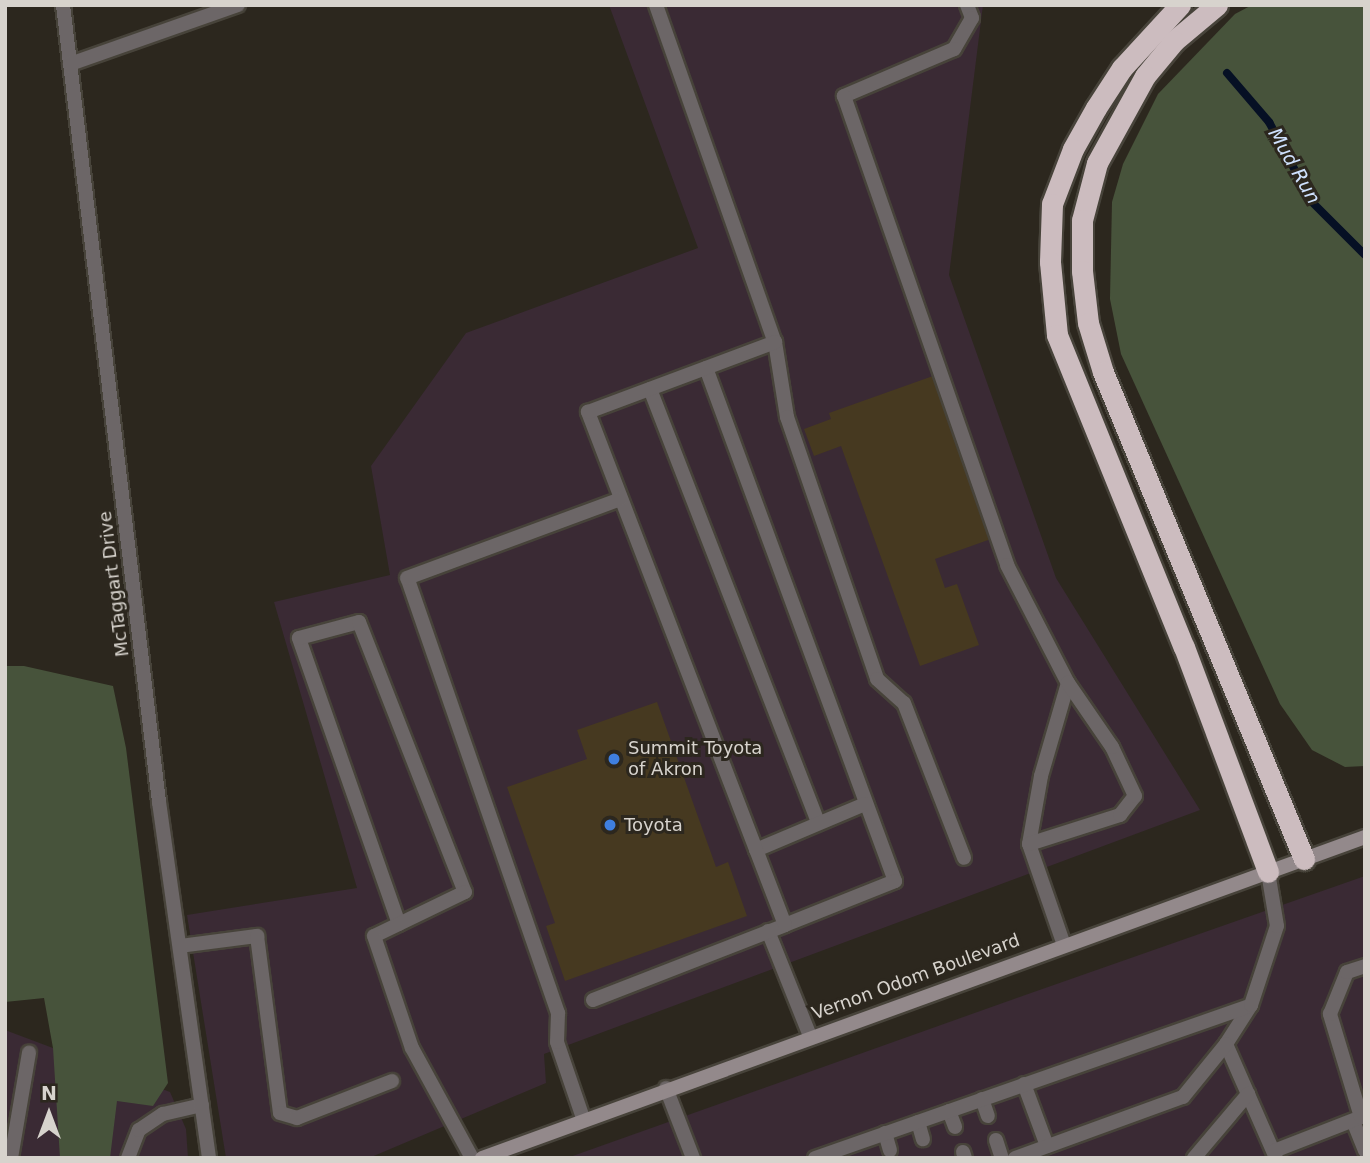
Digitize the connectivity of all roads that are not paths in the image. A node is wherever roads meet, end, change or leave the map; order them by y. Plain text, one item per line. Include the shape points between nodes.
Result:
1 (63, 5) edge
2 (238, 5) edge
3 (656, 5) edge
4 (967, 5) edge
5 (1180, 5) edge
6 (1217, 5) edge
7 (70, 64) junction
8 (775, 342) junction
9 (706, 368) junction
10 (650, 389) junction
11 (621, 499) junction
12 (1068, 683) junction
13 (865, 804) junction
14 (818, 823) junction
15 (1365, 837) edge
16 (1029, 844) junction
17 (757, 850) junction
18 (964, 858) dead end
19 (1304, 859) junction
20 (1268, 872) junction
21 (398, 924) junction
22 (785, 925) junction
23 (768, 931) junction
24 (1064, 945) junction
25 (180, 946) junction
26 (1365, 966) edge
27 (593, 1000) dead end
28 (1251, 1005) junction
29 (810, 1036) junction
30 (1226, 1044) junction
31 (29, 1053) dead end
32 (393, 1081) dead end
33 (1024, 1084) junction
34 (666, 1087) junction
35 (1248, 1094) junction
36 (982, 1099) junction
37 (202, 1105) junction
38 (949, 1111) junction
39 (988, 1116) dead end
40 (583, 1118) junction
41 (1353, 1121) junction
42 (918, 1122) junction
43 (955, 1127) dead end
44 (884, 1133) junction
45 (923, 1139) dead end
46 (996, 1140) dead end
47 (1047, 1146) junction
48 (890, 1150) dead end
49 (856, 1151) edge
50 (1365, 1151) edge
51 (1275, 1154) edge
52 (818, 1157) edge
53 (11, 1158) edge
54 (128, 1158) edge
55 (209, 1158) edge
56 (472, 1158) edge
57 (482, 1158) edge
58 (693, 1158) edge
59 (1002, 1158) edge
60 (1016, 1158) edge
61 (1194, 1158) edge

1 - 7 street, McTaggart Drive
2 - 7 street
3 - 8 street
4 - 12 street via 972,18 954,50 844,96 1007,565
5 - 20 highway via 1122,68 1073,149 1052,204 1050,261 1057,335 1184,647
6 - 19 highway via 1174,41 1145,76 1097,163 1082,220 1082,271 1088,323 1103,372
7 - 25 street, McTaggart Drive
8 - 9 street
8 - 18 street via 787,417 877,679 905,703
9 - 10 street
9 - 13 street
10 - 11 street via 587,412
10 - 14 street
11 - 17 street
11 - 40 street via 407,578 558,1013 557,1042
12 - 16 street via 1041,776
12 - 16 street via 1112,747 1135,796 1119,815
13 - 14 street
13 - 22 street via 895,881
14 - 17 street
15 - 19 main road, Vernon Odom Boulevard
16 - 24 street
17 - 22 street
19 - 20 main road, Vernon Odom Boulevard
20 - 24 main road, Vernon Odom Boulevard
20 - 28 street via 1277,926
21 - 21 street via 465,892 359,622 299,638
21 - 56 street via 374,936 412,1048
22 - 23 street
23 - 27 street
23 - 29 street
24 - 29 main road, Vernon Odom Boulevard
25 - 32 street via 257,936 280,1113 297,1118
25 - 37 street, McTaggart Drive
26 - 41 street via 1347,972 1330,1014 1361,1117
28 - 30 street
28 - 33 street
29 - 34 main road, Vernon Odom Boulevard
30 - 35 street
30 - 47 street via 1182,1097
31 - 53 street
33 - 36 street
33 - 47 street
34 - 40 main road, Vernon Odom Boulevard
34 - 58 street
35 - 51 street
35 - 61 street
36 - 38 street
36 - 39 street
37 - 54 street via 163,1114 139,1130
37 - 55 street, McTaggart Drive
38 - 42 street
38 - 43 street
40 - 57 main road, Vernon Odom Boulevard
41 - 50 street
41 - 51 street
42 - 44 street
42 - 45 street
44 - 48 street
44 - 49 street
46 - 59 street
47 - 60 street
49 - 52 street

